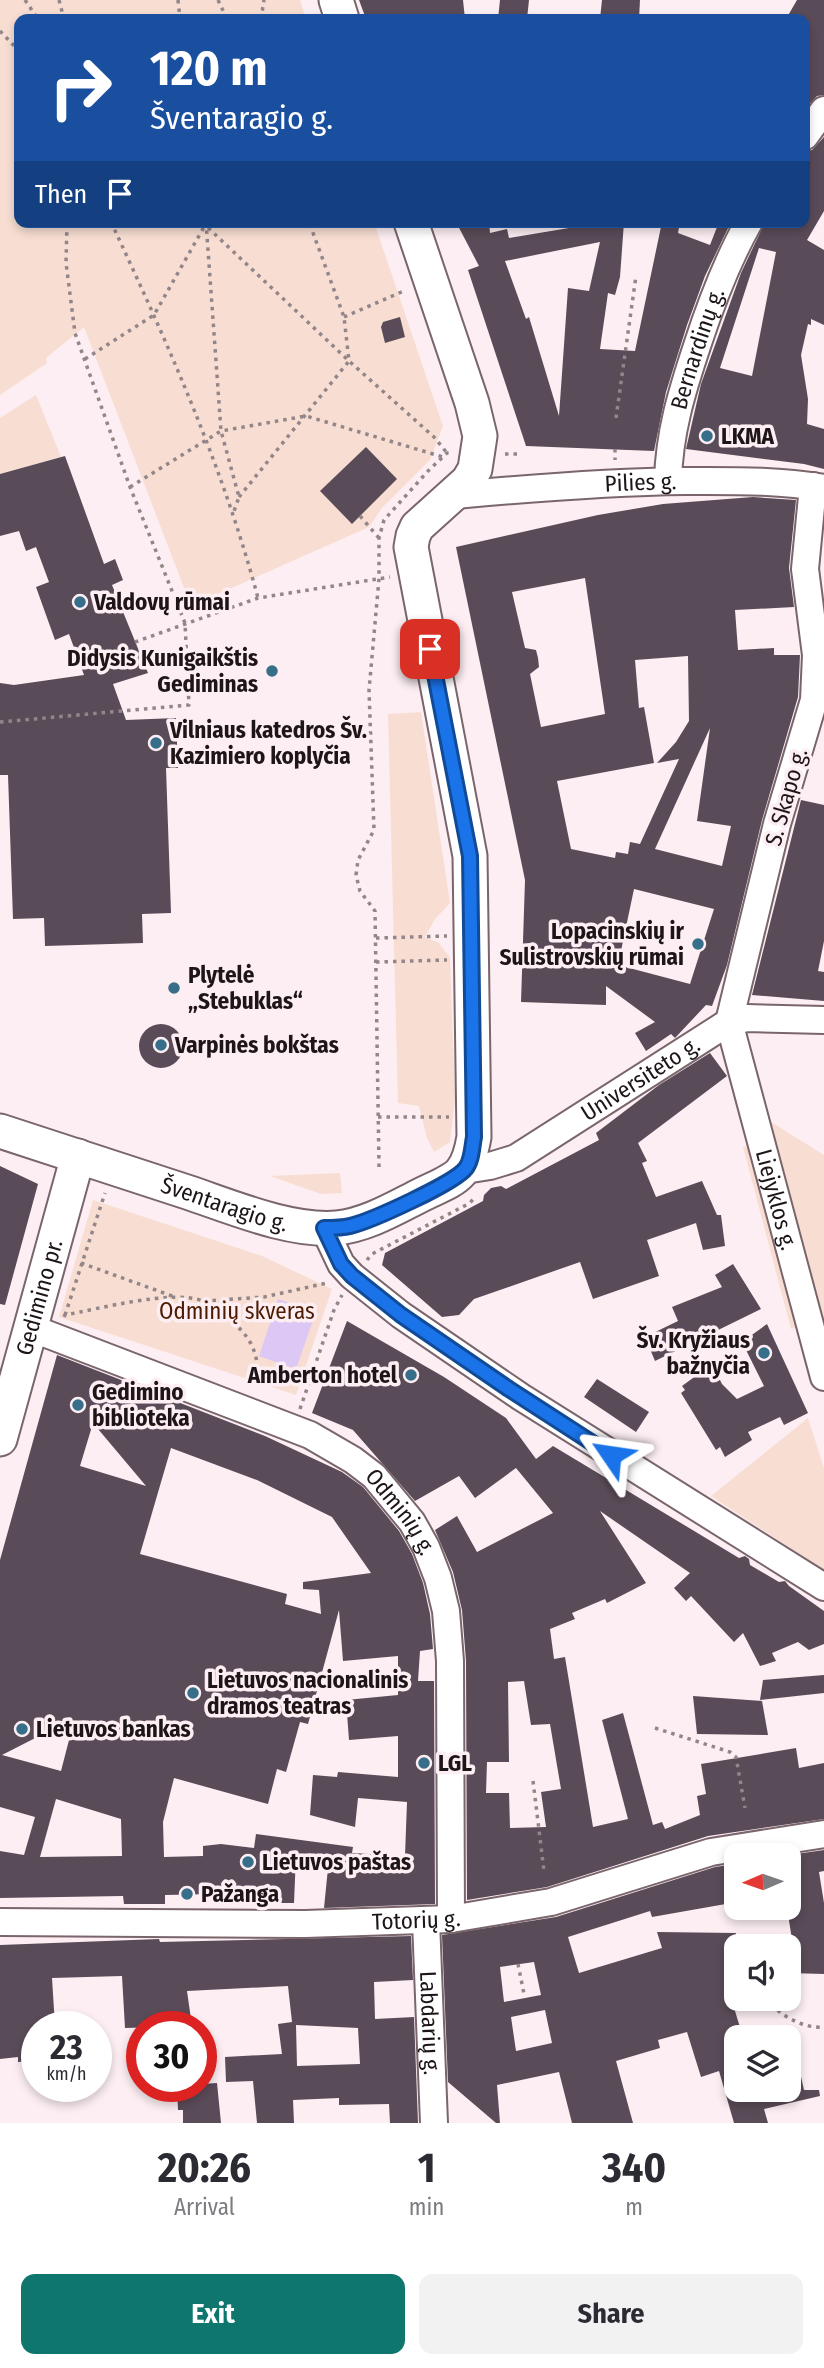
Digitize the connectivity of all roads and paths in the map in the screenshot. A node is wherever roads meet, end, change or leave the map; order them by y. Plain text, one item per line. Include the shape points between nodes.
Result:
1 (0, 31) edge
2 (14, 46) edge
3 (824, 109) edge
4 (810, 129) edge
5 (67, 228) edge
6 (114, 228) edge
7 (202, 228) edge
8 (205, 228) edge
9 (210, 228) edge
10 (311, 228) edge
11 (413, 228) edge
12 (746, 228) edge
13 (636, 276) dead end
14 (431, 281) junction
15 (154, 315) junction
16 (344, 317) junction
17 (85, 359) junction
18 (349, 361) junction
19 (306, 416) junction
20 (616, 418) dead end
21 (221, 431) junction
22 (207, 439) junction
23 (668, 481) junction
24 (130, 487) junction
25 (818, 487) edge
26 (455, 495) junction
27 (239, 497) junction
28 (233, 516) junction
29 (360, 516) dead end
30 (379, 538) dead end
31 (393, 576) dead end
32 (379, 579) junction
33 (258, 598) junction
34 (185, 623) junction
35 (135, 642) dead end
36 (0, 722) edge
37 (447, 936) dead end
38 (376, 938) junction
39 (376, 962) junction
40 (448, 968) dead end
41 (824, 1020) edge
42 (729, 1022) junction
43 (378, 1117) junction
44 (461, 1117) dead end
45 (0, 1131) edge
46 (78, 1156) junction
47 (379, 1167) dead end
48 (113, 1168) junction
49 (465, 1170) junction
50 (324, 1228) junction
51 (81, 1263) junction
52 (352, 1276) junction
53 (179, 1298) junction
54 (202, 1301) junction
55 (51, 1327) junction
56 (824, 1377) edge
57 (248, 1410) junction
58 (0, 1439) edge
59 (824, 1587) edge
60 (655, 1728) dead end
61 (533, 1782) dead end
62 (746, 1808) dead end
63 (824, 1834) edge
64 (544, 1871) dead end
65 (438, 1920) junction
66 (0, 1922) edge
67 (519, 1964) dead end
68 (524, 1994) dead end
69 (780, 2011) edge
70 (824, 2027) edge
71 (434, 2123) edge

1 - 2 path
3 - 4 street
5 - 17 path via 75,332
6 - 15 path
7 - 15 path
8 - 21 path
9 - 18 path
10 - 16 path
11 - 14 main road
12 - 23 street, Bernardinų g. via 723,274 687,376 672,429
13 - 20 path
14 - 16 path
14 - 26 main road via 480,436 475,468
15 - 17 path
15 - 22 path
16 - 18 path
17 - 24 path
18 - 19 path
18 - 19 path via 434,437 445,455
19 - 21 path
19 - 27 path
21 - 22 path
21 - 27 path
22 - 24 path
22 - 28 path
23 - 25 street, Pilies g. via 757,481
23 - 26 street, Pilies g.
24 - 34 path
25 - 42 street, S. Skapo g. via 805,569 816,655 814,700 777,824
26 - 49 main road via 417,527 412,559 470,856 474,1137
27 - 28 path
28 - 33 path
29 - 30 path
31 - 32 path
32 - 33 path
32 - 38 path via 369,690 374,830 358,860 356,875 360,891 375,911
33 - 34 path
34 - 35 path
34 - 36 path via 189,705
37 - 38 path
38 - 39 path
39 - 40 path via 448,960
39 - 43 path
41 - 42 street, Universiteto g. via 747,1018
42 - 49 street, Universiteto g. via 516,1158
42 - 56 street, Liejyklos g.
43 - 44 path
43 - 47 path
45 - 46 main road, Šventaragio g.
46 - 48 main road, Šventaragio g.
46 - 55 main road, Gedimino pr.
48 - 50 main road, Šventaragio g. via 296,1225
48 - 51 path
49 - 50 main road, Šventaragio g. via 364,1222
50 - 52 street
51 - 53 path
51 - 55 path
52 - 54 path via 264,1297
52 - 59 street via 509,1389
53 - 54 path
53 - 55 path via 140,1301
54 - 57 path via 243,1332 253,1346 258,1376
55 - 57 street, Odminių g.
55 - 58 main road, Gedimino pr.
57 - 65 street, Odminių g. via 310,1435 374,1476 412,1522 438,1578 450,1661
60 - 62 path via 736,1757
61 - 64 path
63 - 65 street, Totorių g. via 711,1852 551,1902
65 - 66 street, Totorių g.
65 - 71 street, Labdarių g.
67 - 68 path
69 - 70 path via 796,2022

